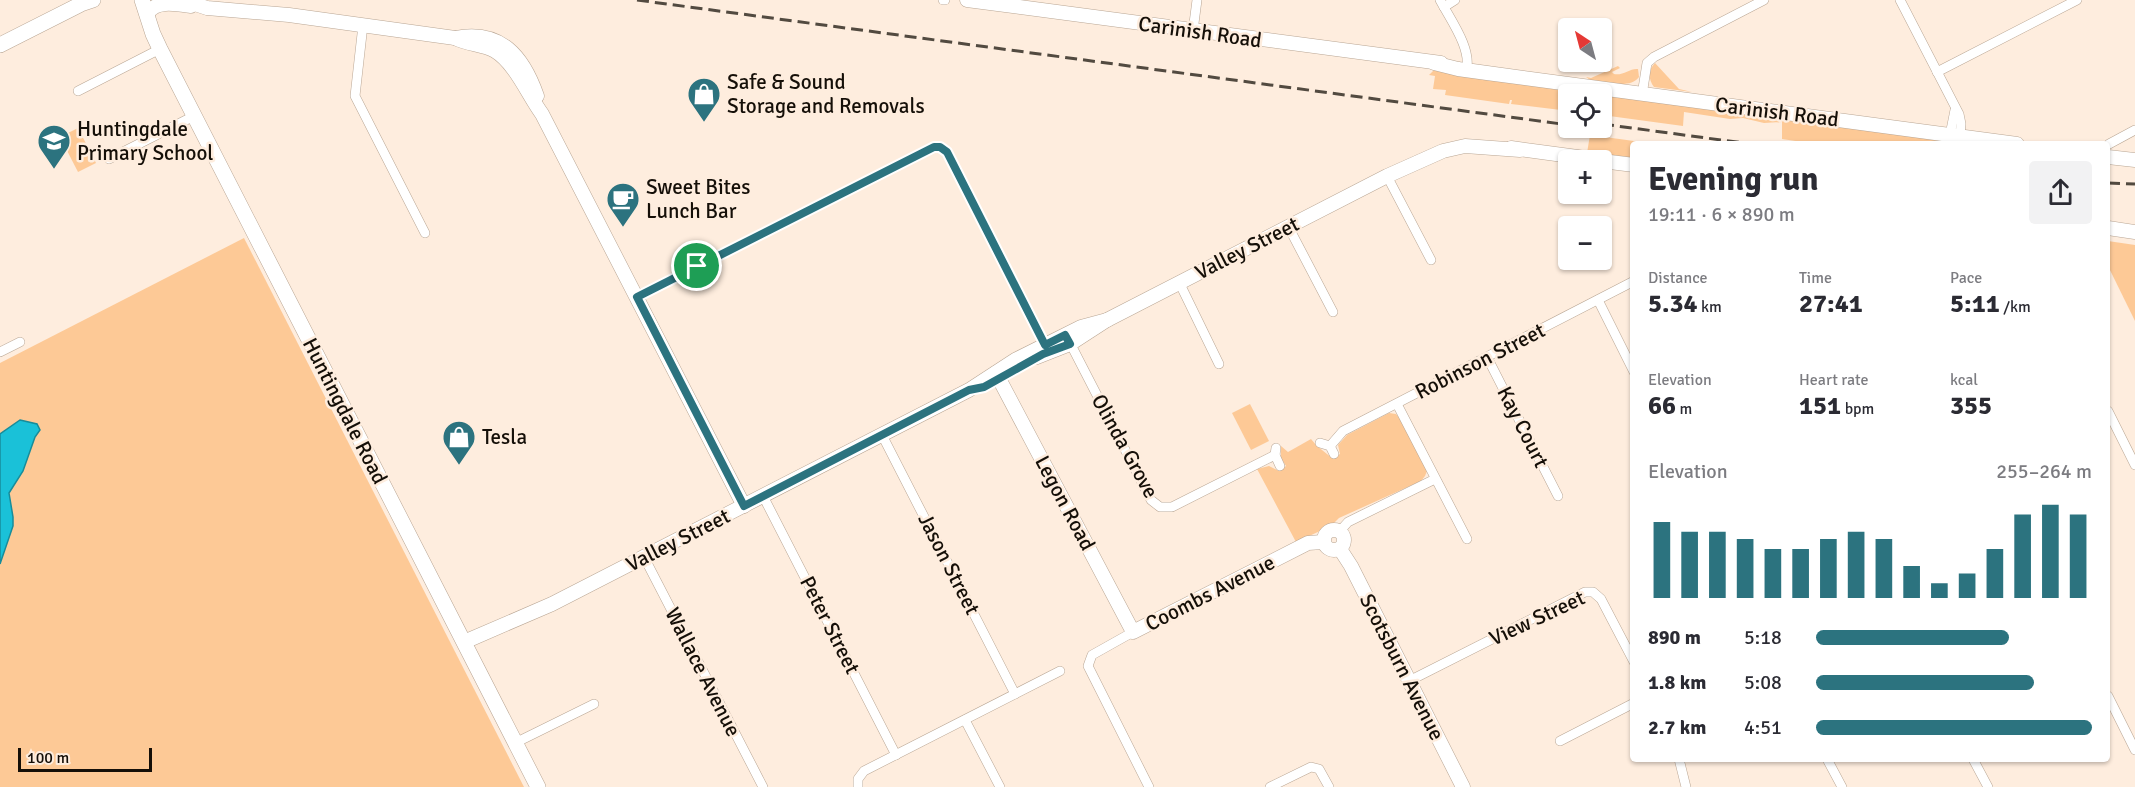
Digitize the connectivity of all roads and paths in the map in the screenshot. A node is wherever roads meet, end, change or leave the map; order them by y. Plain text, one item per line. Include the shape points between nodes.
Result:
1 (129, 0) edge
2 (183, 0) edge
3 (967, 0) edge
4 (1197, 0) edge
5 (1455, 0) edge
6 (1764, 0) edge
7 (1900, 0) edge
8 (2077, 0) edge
9 (85, 1) edge
10 (207, 3) edge
11 (1442, 3) edge
12 (145, 7) edge
13 (363, 25) junction
14 (1193, 31) junction
15 (153, 34) junction
16 (0, 45) edge
17 (160, 49) junction
18 (1463, 67) junction
19 (1937, 72) junction
20 (78, 91) dead end
21 (1642, 94) junction
22 (194, 116) junction
23 (2135, 130) edge
24 (1955, 135) junction
25 (1997, 141) edge
26 (2110, 149) edge
27 (2110, 151) edge
28 (1558, 155) edge
29 (110, 159) dead end
30 (2135, 160) edge
31 (1612, 162) edge
32 (1630, 165) edge
33 (1387, 176) junction
34 (1288, 226) junction
35 (2110, 228) edge
36 (2135, 232) edge
37 (425, 233) dead end
38 (1431, 260) dead end
39 (1179, 282) junction
40 (1630, 284) edge
41 (637, 297) junction
42 (1598, 300) junction
43 (1333, 312) dead end
44 (1068, 339) junction
45 (20, 342) dead end
46 (1047, 349) junction
47 (0, 352) edge
48 (1487, 357) junction
49 (1219, 364) dead end
50 (1630, 364) edge
51 (998, 376) junction
52 (1397, 404) junction
53 (2113, 433) edge
54 (882, 435) junction
55 (1328, 448) dead end
56 (2135, 465) edge
57 (1280, 466) dead end
58 (1435, 478) junction
59 (763, 496) junction
60 (1558, 496) dead end
61 (744, 506) junction
62 (1339, 532) junction
63 (1467, 539) dead end
64 (1323, 542) junction
65 (1340, 549) junction
66 (644, 557) junction
67 (1133, 632) junction
68 (466, 647) junction
69 (1630, 654) edge
70 (1060, 671) dead end
71 (1409, 681) junction
72 (1015, 694) junction
73 (2110, 700) edge
74 (594, 704) dead end
75 (1630, 705) edge
76 (965, 720) junction
77 (1560, 741) dead end
78 (516, 743) junction
79 (2135, 750) edge
80 (896, 754) junction
81 (1680, 762) edge
82 (1829, 762) edge
83 (1974, 762) edge
84 (1283, 784) edge
85 (1984, 786) edge
86 (538, 787) edge
87 (763, 787) edge
88 (858, 787) edge
89 (1000, 787) edge
90 (1149, 787) edge
91 (1270, 787) edge
92 (1329, 787) edge
93 (1464, 787) edge
94 (1686, 787) edge
95 (1842, 787) edge

1 - 15 main road, Huntingdale Road
2 - 10 street
3 - 14 street, Carinish Road
4 - 14 street
5 - 11 street
6 - 21 street via 1654,57 1647,63
7 - 19 street
8 - 19 street
9 - 16 main road
10 - 12 street via 162,2
10 - 13 street
11 - 18 street via 1461,41
12 - 15 main road, Huntingdale Road
13 - 37 street via 355,96
13 - 41 street via 455,38 510,56
14 - 18 street, Carinish Road
15 - 17 main road, Huntingdale Road
17 - 20 street
17 - 22 main road, Huntingdale Road
18 - 21 street, Carinish Road
19 - 24 street via 1954,105
21 - 24 street, Carinish Road
22 - 29 street
22 - 68 main road, Huntingdale Road
23 - 26 street
24 - 25 street, Carinish Road
27 - 30 street
28 - 33 street, Valley Street via 1448,145
31 - 32 street
33 - 34 street, Valley Street
33 - 38 street
34 - 39 street, Valley Street
34 - 43 street
35 - 36 street
39 - 44 street, Valley Street
39 - 49 street
40 - 42 street, Robinson Street
41 - 46 street via 940,147 947,152
41 - 61 street
42 - 48 street, Robinson Street
42 - 50 street
44 - 46 street, Valley Street
44 - 57 street, Olinda Grove via 1151,500 1161,507 1172,507 1276,452
45 - 47 street
46 - 51 street, Valley Street
48 - 52 street, Robinson Street
48 - 60 street, Kay Court
51 - 54 street, Valley Street via 984,387 969,390
51 - 67 street, Legon Road
52 - 55 street, Robinson Street via 1343,431
52 - 58 street
53 - 56 street
54 - 59 street, Valley Street
54 - 72 street, Jason Street
58 - 62 street via 1348,522
58 - 63 street
59 - 61 street, Valley Street
59 - 80 street, Peter Street
61 - 66 street, Valley Street
62 - 64 street via 1329,531
62 - 65 street via 1344,540
64 - 65 street via 1330,550
64 - 67 street, Coombs Avenue via 1308,543
65 - 71 street, Scotsburn Avenue
66 - 68 street, Valley Street
66 - 87 street, Wallace Avenue
67 - 90 street, Coombs Avenue via 1088,661
68 - 78 main road, Huntingdale Road
69 - 71 street, View Street via 1601,599 1586,592
70 - 72 street
71 - 93 street, Scotsburn Avenue
72 - 76 street
73 - 79 street
74 - 78 street
75 - 77 street
76 - 80 street
76 - 89 street
78 - 86 main road, Huntingdale Road
80 - 88 street via 864,771
81 - 94 street
82 - 95 street
83 - 85 street
84 - 91 street
84 - 92 street via 1315,767

